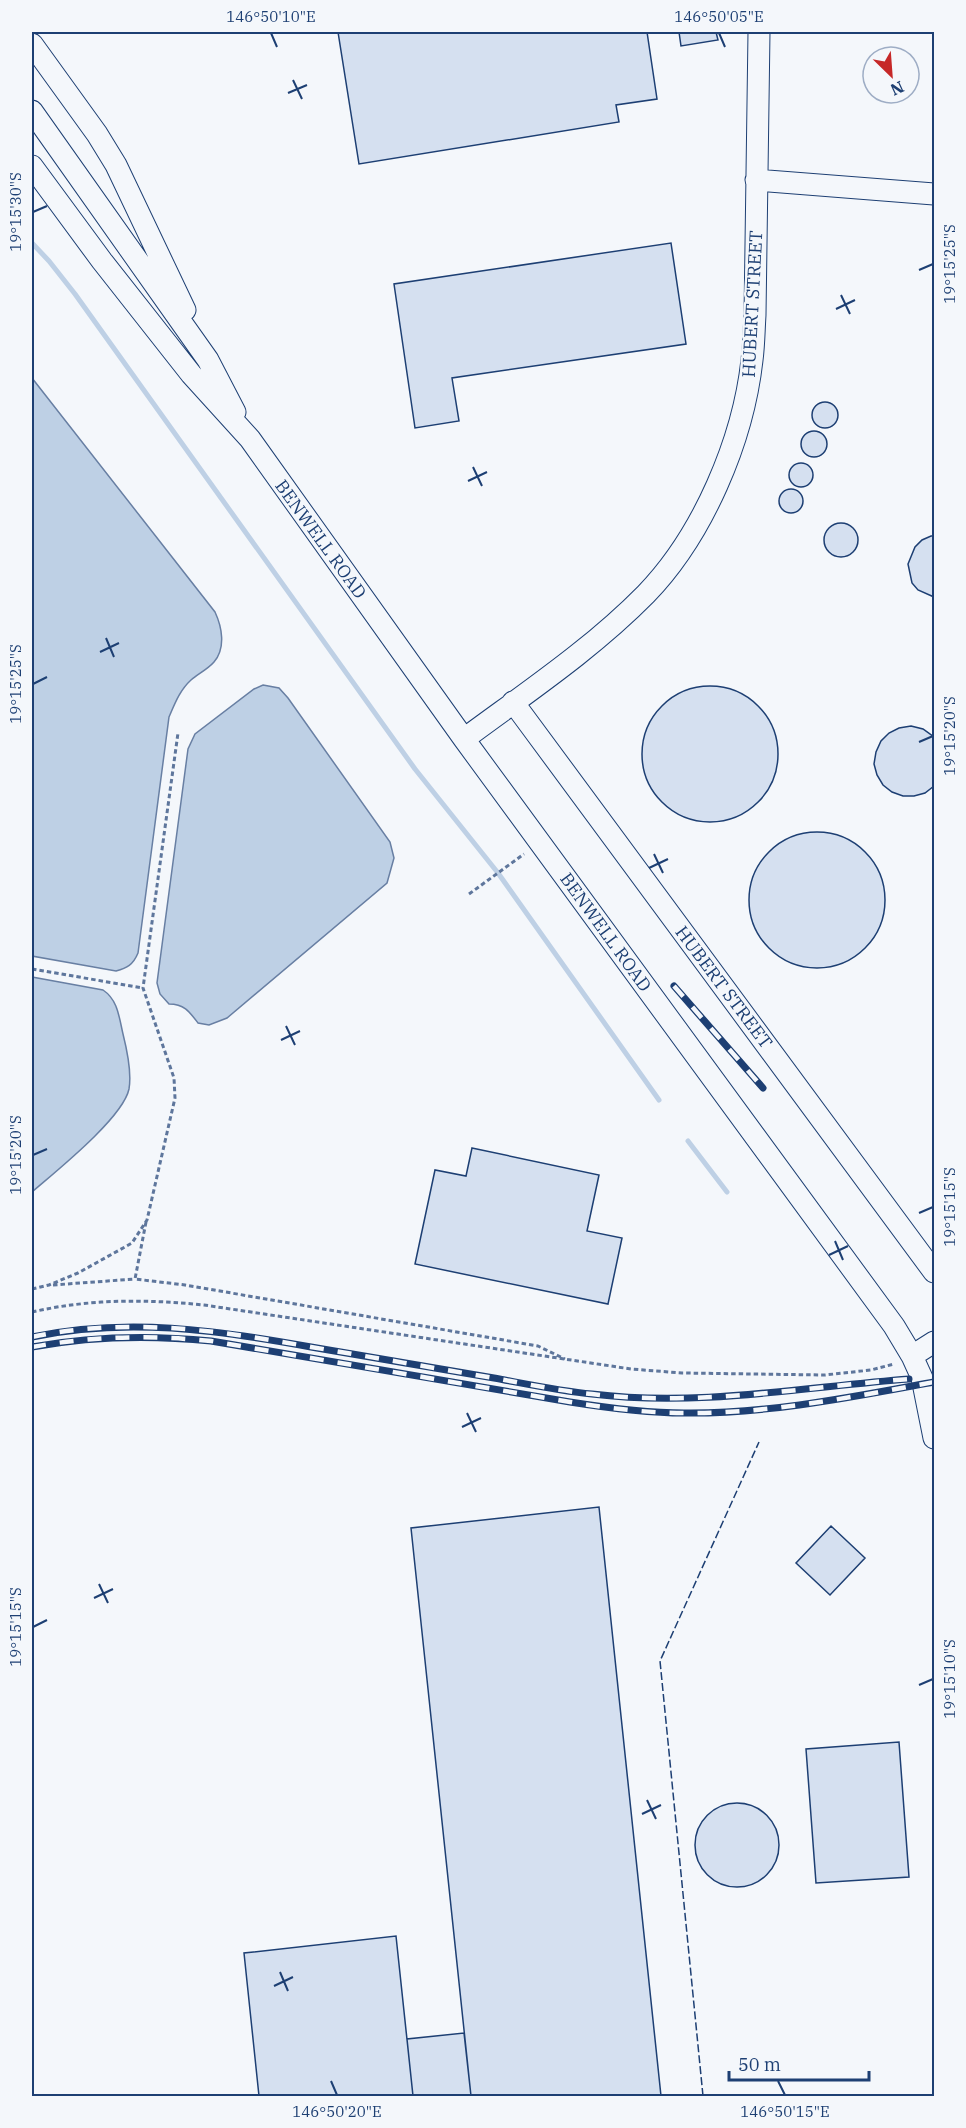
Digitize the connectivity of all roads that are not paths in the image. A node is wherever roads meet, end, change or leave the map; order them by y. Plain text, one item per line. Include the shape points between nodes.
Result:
1 (759, 32) edge
2 (32, 44) edge
3 (32, 111) edge
4 (32, 166) edge
5 (756, 180) junction
6 (934, 194) edge
7 (208, 360) junction
8 (250, 439) junction
9 (513, 702) junction
10 (464, 738) junction
11 (934, 1272) edge
12 (934, 1342) edge
13 (912, 1356) junction
14 (934, 1438) edge

1 - 5 street, HUBERT STREET
2 - 7 street, BENWELL ROAD via 116,165
3 - 7 street, BENWELL ROAD
4 - 8 street, BENWELL ROAD via 191,374
5 - 6 street
5 - 9 street, HUBERT STREET via 752,361 738,429 714,493 675,558 648,592 601,636
7 - 8 street, BENWELL ROAD
8 - 10 street, BENWELL ROAD
9 - 10 street, HUBERT STREET
9 - 11 street, HUBERT STREET
10 - 13 street, BENWELL ROAD via 894,1326
12 - 13 street
13 - 14 street, BENWELL ROAD via 925,1390

